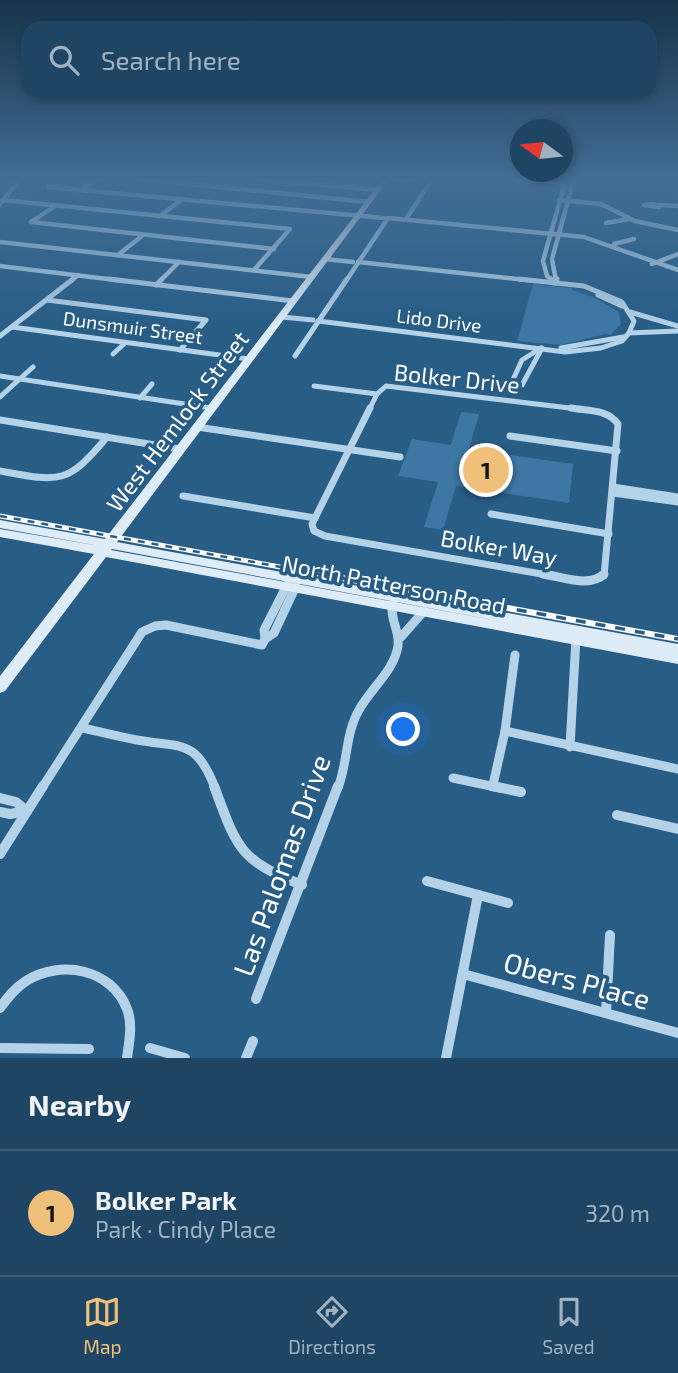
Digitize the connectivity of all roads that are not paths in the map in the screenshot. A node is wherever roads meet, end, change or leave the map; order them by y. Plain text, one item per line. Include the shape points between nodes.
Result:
1 (86, 228) edge
2 (284, 228) edge
3 (349, 228) edge
4 (379, 228) edge
5 (503, 228) edge
6 (551, 228) edge
7 (560, 228) edge
8 (550, 233) junction
9 (559, 234) junction
10 (143, 235) junction
11 (634, 239) dead end
12 (0, 242) edge
13 (613, 245) junction
14 (274, 249) junction
15 (678, 254) edge
16 (118, 255) junction
17 (325, 259) junction
18 (179, 262) junction
19 (356, 262) junction
20 (652, 264) junction
21 (0, 266) edge
22 (254, 270) junction
23 (678, 270) edge
24 (78, 275) junction
25 (312, 277) junction
26 (556, 283) junction
27 (156, 285) junction
28 (47, 300) junction
29 (293, 301) junction
30 (631, 312) junction
31 (282, 317) junction
32 (315, 321) junction
33 (12, 327) junction
34 (678, 328) edge
35 (626, 335) junction
36 (0, 336) edge
37 (125, 343) junction
38 (541, 348) junction
39 (180, 350) junction
40 (113, 354) dead end
41 (295, 356) dead end
42 (250, 359) junction
43 (33, 367) dead end
44 (0, 376) edge
45 (20, 379) junction
46 (152, 384) dead end
47 (511, 384) dead end
48 (522, 385) dead end
49 (314, 386) dead end
50 (377, 394) junction
51 (0, 397) edge
52 (140, 398) junction
53 (211, 408) junction
54 (0, 420) edge
55 (197, 427) junction
56 (510, 436) dead end
57 (107, 438) junction
58 (180, 449) junction
59 (349, 450) junction
60 (617, 451) junction
61 (400, 457) dead end
62 (0, 471) edge
63 (613, 490) junction
64 (183, 496) dead end
65 (678, 497) edge
66 (678, 502) edge
67 (491, 514) dead end
68 (315, 517) junction
69 (0, 524) edge
70 (0, 533) edge
71 (609, 534) junction
72 (106, 548) junction
73 (292, 584) junction
74 (394, 601) junction
75 (424, 611) junction
76 (577, 635) junction
77 (401, 638) junction
78 (678, 649) edge
79 (515, 656) dead end
80 (678, 659) edge
81 (0, 687) edge
82 (83, 728) junction
83 (505, 731) junction
84 (570, 747) junction
85 (678, 769) edge
86 (453, 778) dead end
87 (494, 785) junction
88 (521, 792) dead end
89 (0, 798) edge
90 (27, 811) junction
91 (0, 812) edge
92 (617, 815) dead end
93 (678, 829) edge
94 (0, 854) edge
95 (428, 881) dead end
96 (302, 885) junction
97 (478, 895) junction
98 (508, 903) dead end
99 (610, 935) dead end
100 (463, 974) junction
101 (256, 999) dead end
102 (1, 1002) edge
103 (606, 1013) junction
104 (678, 1033) edge
105 (253, 1041) dead end
106 (0, 1048) edge
107 (149, 1048) dead end
108 (89, 1049) dead end
109 (127, 1058) edge
110 (185, 1058) edge
111 (246, 1058) edge
112 (446, 1058) edge

1 - 10 street
2 - 14 street via 290,229
3 - 17 street, West Hemlock Street
4 - 19 street
5 - 8 street
6 - 8 street
7 - 9 street
8 - 9 street
8 - 26 street via 543,266
9 - 13 street
9 - 26 street via 552,263
10 - 14 street
10 - 16 street
11 - 13 street
12 - 16 street
13 - 20 street
14 - 22 street
15 - 20 street
16 - 18 street
17 - 19 street
17 - 25 street, West Hemlock Street
18 - 22 street
18 - 27 street
19 - 26 street
19 - 32 street
20 - 23 street
21 - 24 street
22 - 25 street
24 - 27 street
24 - 28 street
25 - 29 street, West Hemlock Street
26 - 30 street via 578,286
27 - 29 street
28 - 33 street
28 - 39 street via 206,320
29 - 31 street, West Hemlock Street
30 - 34 street
30 - 35 street via 634,323
31 - 32 street, Lido Drive
31 - 42 street, West Hemlock Street
32 - 38 street, Lido Drive
32 - 41 street
33 - 36 street
33 - 37 street, Dunsmuir Street
34 - 35 street
35 - 38 street, Lido Drive via 614,345 594,350
37 - 39 street, Dunsmuir Street
37 - 40 street
38 - 47 street via 522,360
38 - 48 street
39 - 42 street, Dunsmuir Street
42 - 53 street, West Hemlock Street
43 - 45 street
44 - 45 street
45 - 51 street
45 - 52 street
46 - 52 street
49 - 50 street
50 - 59 street, Bolker Drive
50 - 60 street, Bolker Drive via 394,386 606,414 618,424
52 - 53 street
53 - 55 street, West Hemlock Street
54 - 57 street
55 - 58 street, West Hemlock Street
55 - 59 street
56 - 60 street
57 - 58 street
57 - 62 street via 64,479
58 - 72 street, West Hemlock Street
59 - 61 street
59 - 68 street, Bolker Drive
60 - 63 street, Bolker Drive
63 - 65 street
63 - 66 street
63 - 71 street, Bolker Way
64 - 68 street
67 - 71 street
68 - 71 street, Bolker Way via 314,531 325,536 583,581 604,576
69 - 72 street
70 - 72 street
72 - 73 street, North Patterson Road
72 - 81 street, West Hemlock Street
73 - 74 street, North Patterson Road
73 - 82 street via 274,633 264,642 166,625 142,632
74 - 75 street, North Patterson Road
74 - 76 street, North Patterson Road
74 - 77 street via 391,611
75 - 76 street, North Patterson Road
75 - 77 street, Las Palomas Drive
76 - 78 street, North Patterson Road
76 - 80 street, North Patterson Road
76 - 84 street
77 - 96 street, Las Palomas Drive via 391,667 350,727 347,760
79 - 83 street
82 - 90 street
82 - 96 street via 188,748 204,765 243,852 262,868
83 - 84 street
83 - 87 street
84 - 85 street
86 - 87 street
87 - 88 street
89 - 90 street
90 - 91 street
90 - 94 street
92 - 93 street
95 - 97 street
96 - 101 street, Las Palomas Drive
97 - 98 street
97 - 100 street
99 - 103 street
100 - 103 street, Obers Place
100 - 112 street
102 - 109 street via 28,980 53,970 74,968 99,975 113,985 127,1009
103 - 104 street, Obers Place
105 - 111 street
106 - 108 street
107 - 110 street

